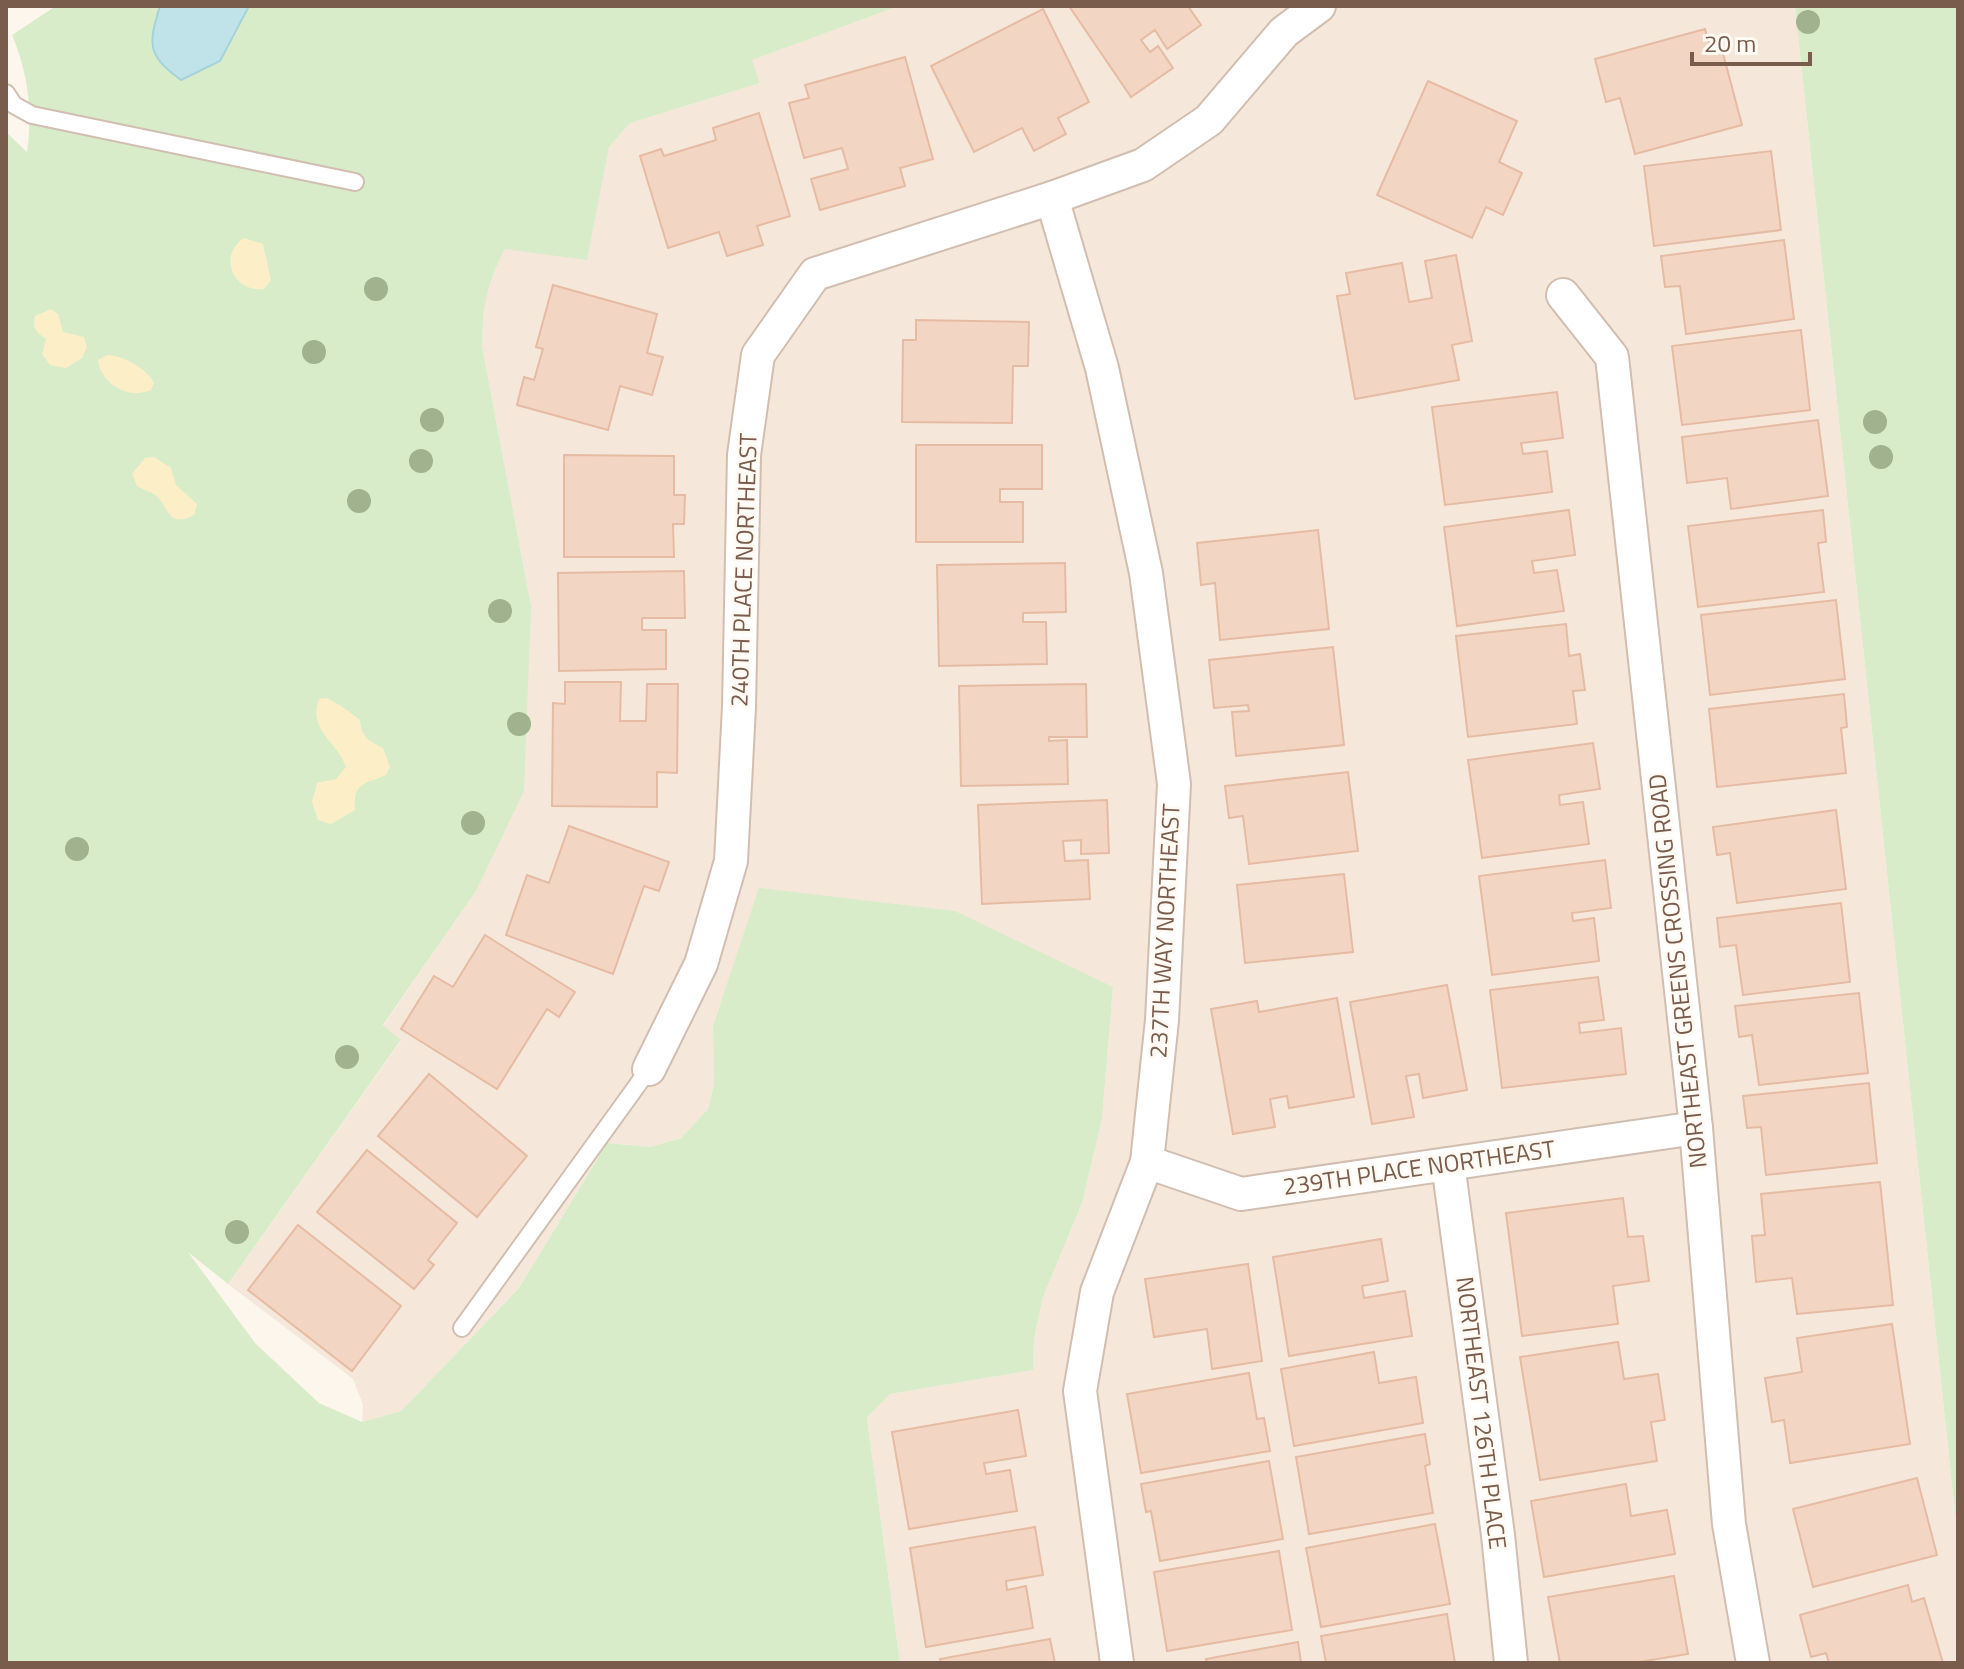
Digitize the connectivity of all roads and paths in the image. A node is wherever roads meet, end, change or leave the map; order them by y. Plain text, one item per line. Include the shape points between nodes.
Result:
1 (1319, 6) edge
2 (6, 93) edge
3 (355, 182) dead end
4 (1052, 198) junction
5 (1563, 295) dead end
6 (649, 1069) joint
7 (1696, 1128) junction
8 (1147, 1162) junction
9 (1448, 1164) junction
10 (462, 1328) dead end
11 (1117, 1663) edge
12 (1511, 1663) edge
13 (1753, 1663) edge

1 - 4 street, 240TH PLACE NORTHEAST via 1284,32 1209,120 1143,165
2 - 3 lane via 32,115
4 - 6 street, 240TH PLACE NORTHEAST via 815,274 758,355 744,455 731,861 701,964
4 - 8 street, 237TH WAY NORTHEAST via 1102,368 1146,573 1174,784 1162,1020
5 - 7 street, NORTHEAST GREENS CROSSING ROAD via 1612,357
6 - 10 lane
7 - 9 street, 239TH PLACE NORTHEAST
7 - 13 street, NORTHEAST GREENS CROSSING ROAD via 1729,1524
8 - 9 street, 239TH PLACE NORTHEAST via 1241,1194
8 - 11 street, 237TH WAY NORTHEAST via 1097,1292 1080,1391
9 - 12 street, NORTHEAST 126TH PLACE

